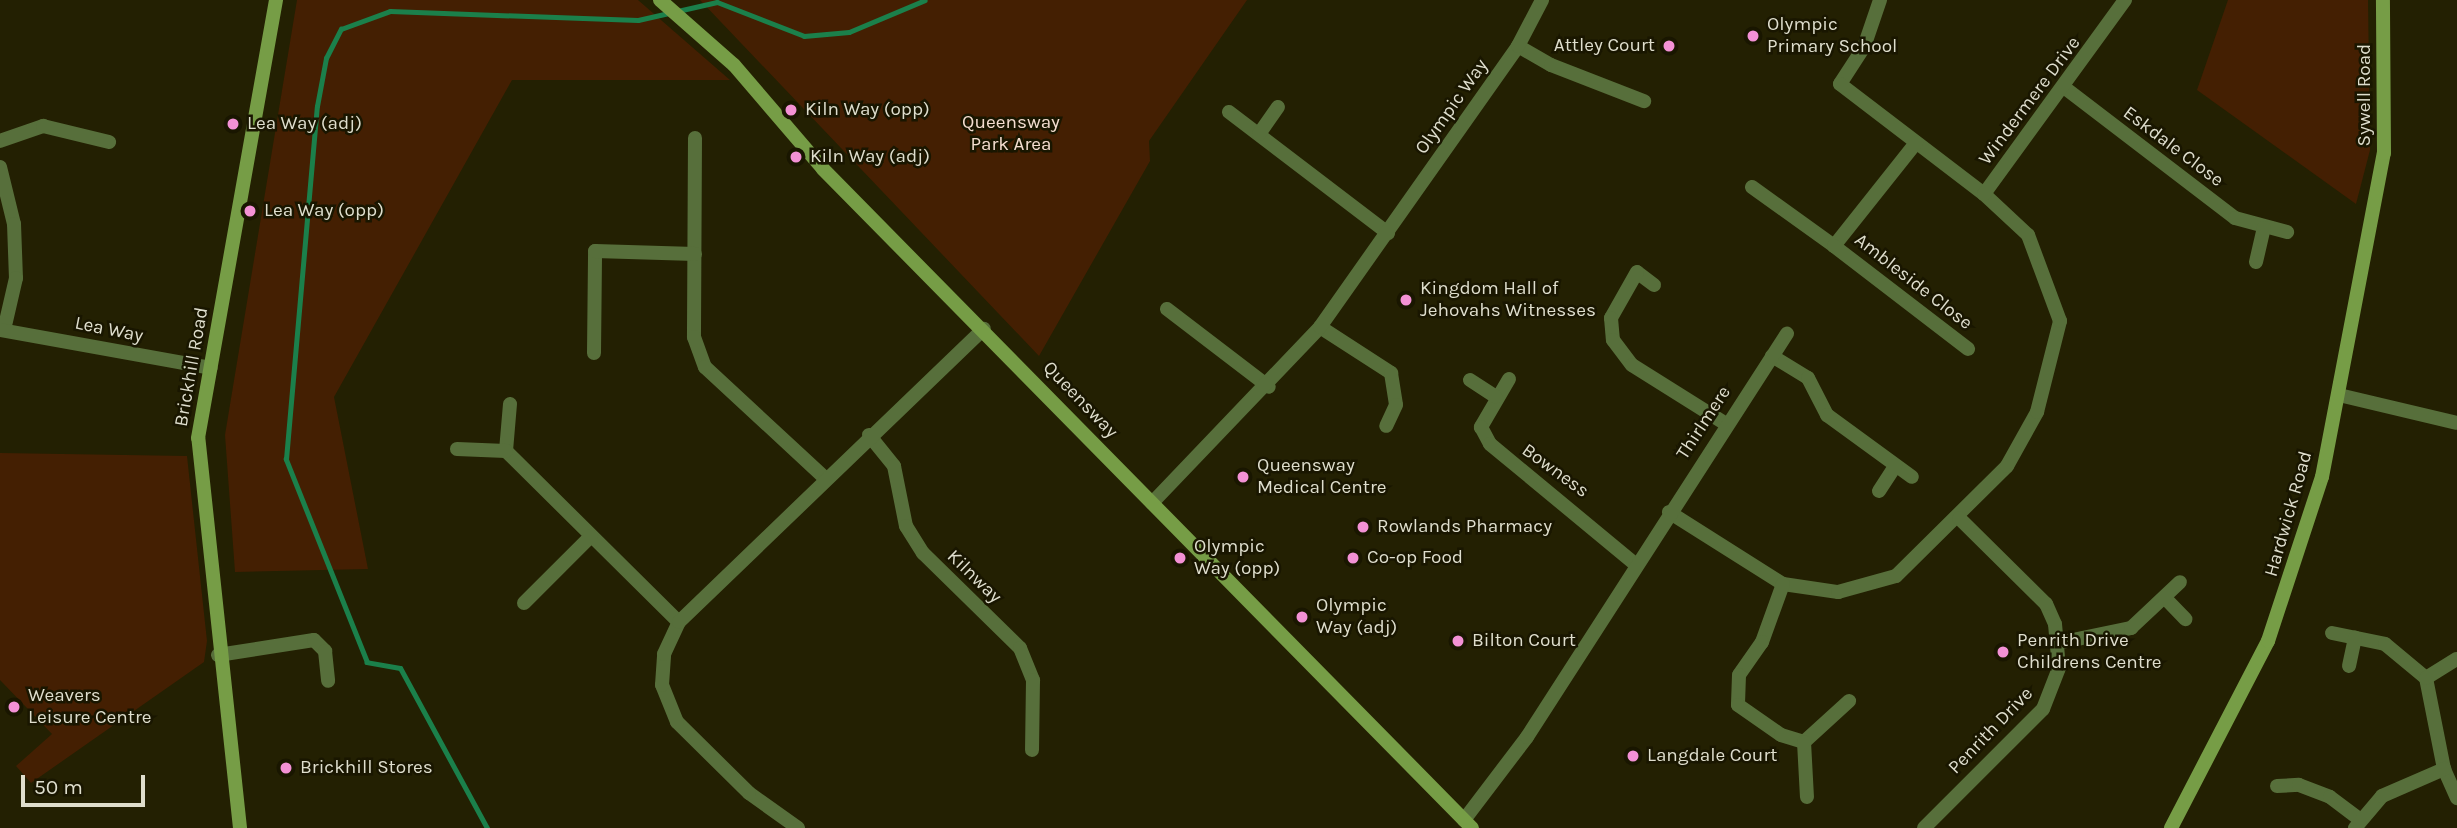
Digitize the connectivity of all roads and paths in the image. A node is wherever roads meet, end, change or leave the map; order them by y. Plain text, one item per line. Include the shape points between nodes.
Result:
1 (276, 0) edge
2 (1542, 0) edge
3 (1880, 0) edge
4 (2125, 0) edge
5 (2384, 0) edge
6 (663, 3) edge
7 (1518, 46) junction
8 (2065, 88) junction
9 (1644, 101) dead end
10 (1278, 107) dead end
11 (1229, 112) dead end
12 (1259, 134) junction
13 (695, 138) dead end
14 (0, 141) edge
15 (109, 142) dead end
16 (1916, 143) junction
17 (0, 167) edge
18 (1752, 187) dead end
19 (2379, 189) joint
20 (1984, 194) junction
21 (2263, 228) junction
22 (2287, 232) dead end
23 (1388, 233) junction
24 (1834, 247) junction
25 (695, 254) junction
26 (2256, 262) dead end
27 (1654, 285) dead end
28 (1167, 309) dead end
29 (1320, 327) junction
30 (984, 329) junction
31 (2, 330) edge
32 (1787, 333) dead end
33 (1968, 349) dead end
34 (594, 354) dead end
35 (1772, 356) junction
36 (211, 368) junction
37 (1509, 379) dead end
38 (1469, 380) dead end
39 (1269, 387) junction
40 (2339, 395) junction
41 (1495, 396) junction
42 (510, 404) dead end
43 (2457, 423) edge
44 (1726, 424) junction
45 (1387, 426) dead end
46 (869, 435) junction
47 (457, 449) dead end
48 (506, 451) junction
49 (1895, 466) junction
50 (1912, 477) dead end
51 (825, 478) junction
52 (1879, 492) dead end
53 (1152, 503) junction
54 (1669, 512) junction
55 (1959, 518) junction
56 (591, 536) junction
57 (1635, 564) junction
58 (2180, 582) dead end
59 (1783, 584) junction
60 (2166, 599) junction
61 (524, 603) dead end
62 (2185, 619) dead end
63 (680, 622) junction
64 (2332, 634) dead end
65 (2356, 638) junction
66 (2058, 643) junction
67 (218, 655) junction
68 (2457, 659) edge
69 (2348, 667) dead end
70 (2426, 678) junction
71 (328, 681) dead end
72 (1849, 701) dead end
73 (1804, 742) junction
74 (1032, 750) dead end
75 (2444, 769) junction
76 (2277, 786) dead end
77 (1807, 797) dead end
78 (2457, 797) edge
79 (2357, 823) edge
80 (1468, 824) edge
81 (240, 828) edge
82 (798, 828) edge
83 (1924, 828) edge
84 (2171, 828) edge

1 - 36 street, Brickhill Road
2 - 7 street, Olympic Way
3 - 16 street via 1864,47 1840,84
4 - 8 street, Windermere Drive
5 - 19 street, Sywell Road via 2386,111
6 - 30 street, Queensway
7 - 9 street via 1551,65
7 - 23 street, Olympic Way
8 - 20 street, Windermere Drive
8 - 21 street, Eskdale Close via 2235,218
10 - 12 street
11 - 12 street
12 - 23 street
13 - 25 street
14 - 15 street via 43,126
16 - 20 street
16 - 24 street, Ambleside Close
17 - 31 street via 14,224 16,278
18 - 24 street, Ambleside Close
19 - 40 street, Hardwick Road
20 - 55 street, Windermere Drive via 2028,235 2060,321 2037,412 2007,466
21 - 22 street, Eskdale Close
21 - 26 street
23 - 29 street, Olympic Way
24 - 33 street, Ambleside Close
25 - 34 street via 595,251
25 - 51 street via 694,337 705,368
27 - 44 street via 1637,272 1611,318 1613,340 1632,365
28 - 39 street
29 - 39 street, Olympic Way
29 - 45 street via 1391,373 1396,405
30 - 46 street
30 - 53 street, Queensway
31 - 36 street, Lea Way
32 - 35 street, Thirlmere
35 - 44 street, Thirlmere
35 - 49 street via 1808,378 1827,415
36 - 67 street, Brickhill Road via 198,438
37 - 41 street, Bowness
38 - 41 street
39 - 53 street, Olympic Way
40 - 43 street
40 - 84 street, Hardwick Road via 2295,570 2268,641
41 - 57 street, Bowness via 1481,427 1490,444
42 - 48 street
44 - 54 street, Thirlmere
46 - 51 street
46 - 74 street, Kilnway via 894,467 906,526 923,553 1020,648 1033,680
47 - 48 street
48 - 56 street
49 - 50 street
49 - 52 street
51 - 63 street
53 - 80 street, Queensway
54 - 57 street
54 - 59 street, Windermere Drive
55 - 59 street, Windermere Drive via 1877,586 1838,592
55 - 66 street, Penrith Drive via 2046,604
56 - 61 street
56 - 63 street
57 - 80 street
58 - 60 street
59 - 73 street via 1735,691 1746,715
60 - 62 street
60 - 66 street via 2131,628
63 - 82 street via 664,654 662,685 677,722 749,793
64 - 65 street
65 - 69 street
65 - 70 street via 2385,644
66 - 83 street, Penrith Drive via 2056,680 2043,709
67 - 71 street via 314,640 325,651
67 - 81 street, Brickhill Road
68 - 70 street
70 - 75 street
72 - 73 street
73 - 77 street
75 - 78 street
75 - 79 street via 2382,796
76 - 79 street via 2299,785 2330,797

